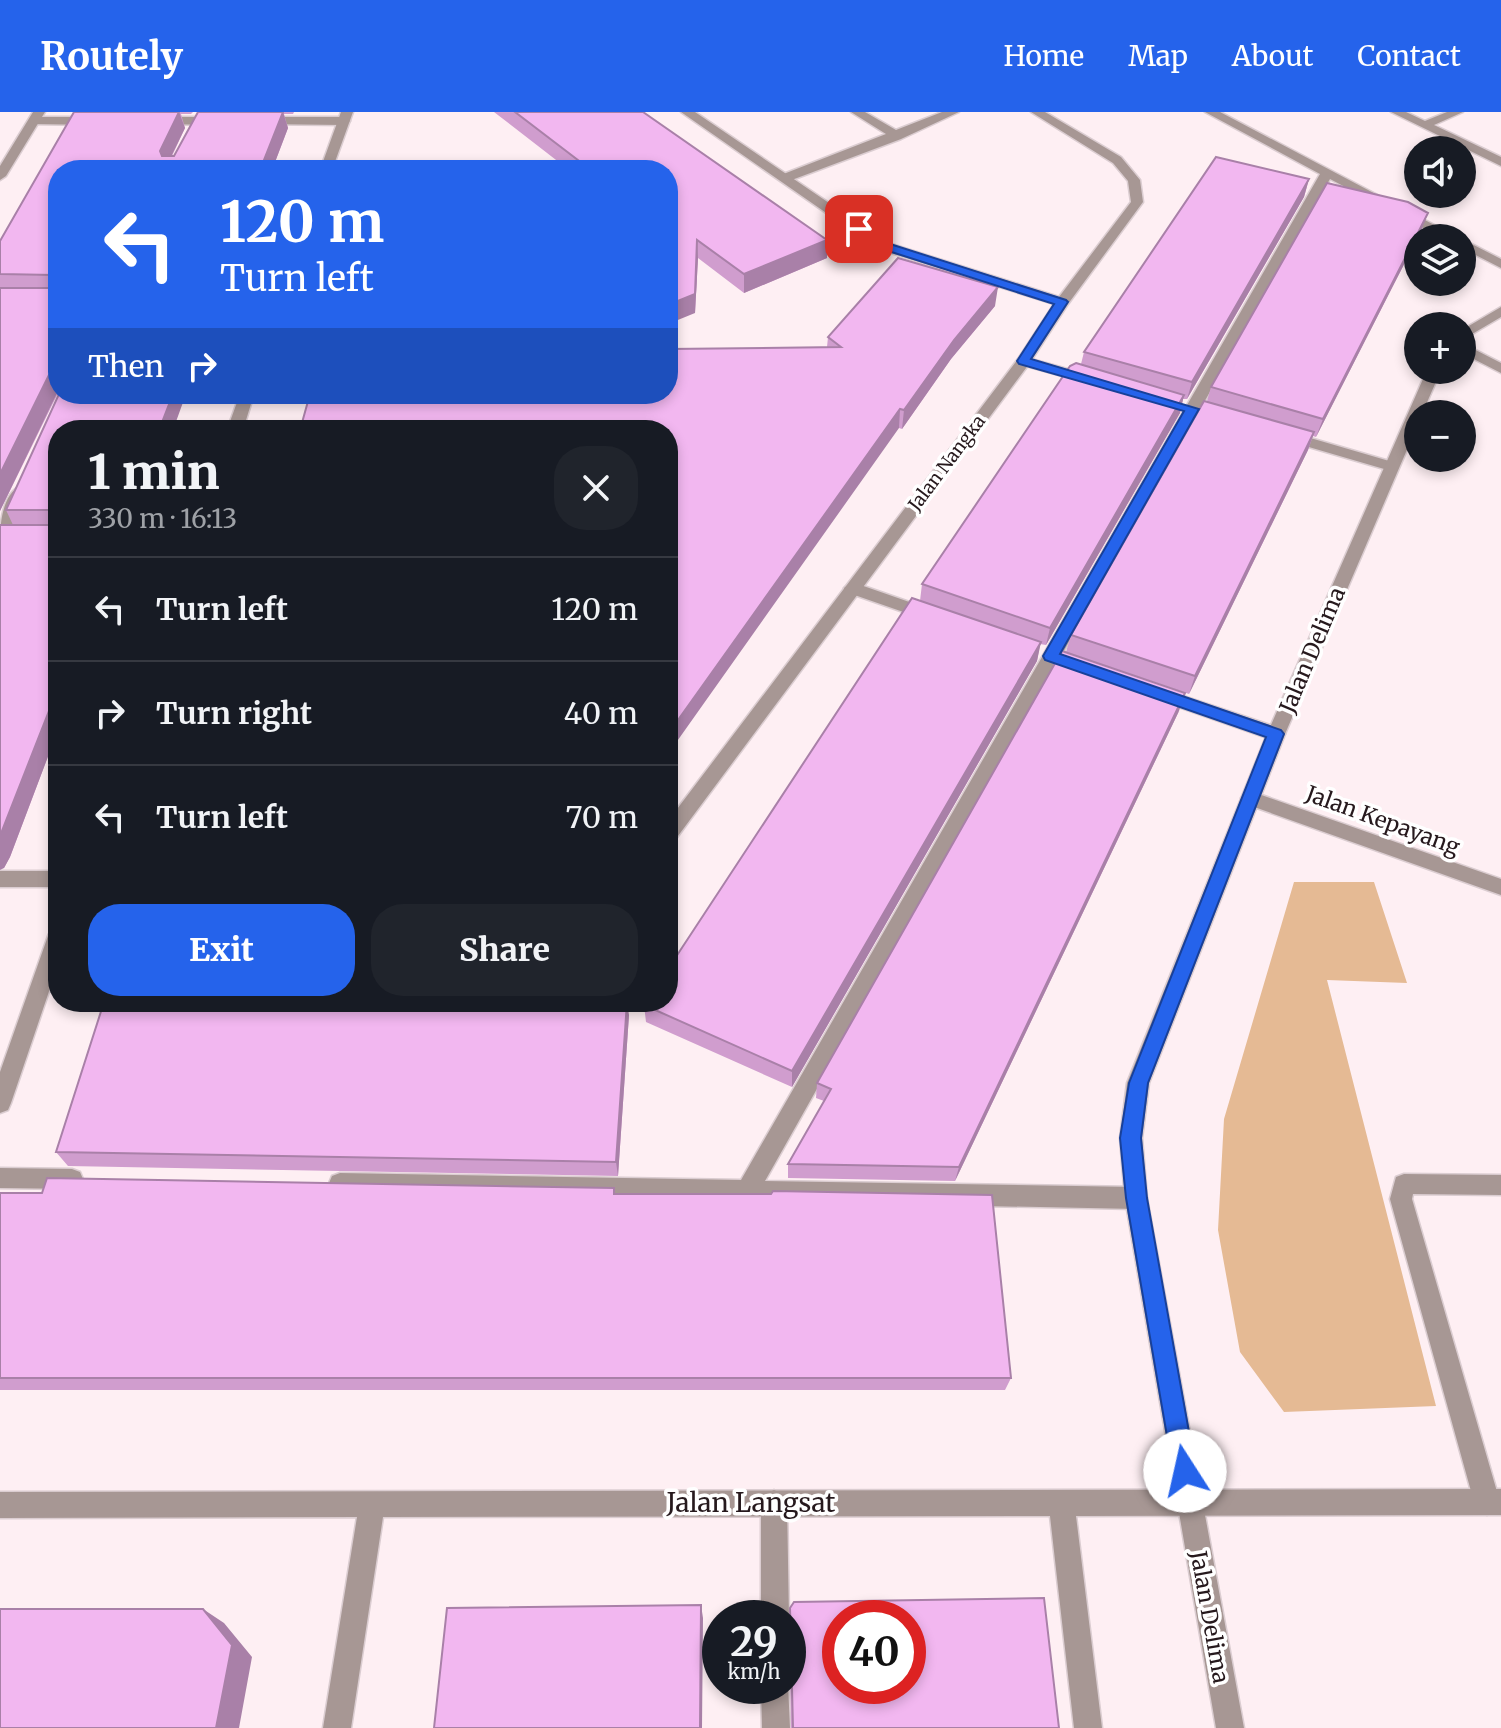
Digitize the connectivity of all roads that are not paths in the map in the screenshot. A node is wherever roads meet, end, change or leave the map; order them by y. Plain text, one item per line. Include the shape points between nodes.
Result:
1 (687, 112) edge
2 (857, 112) edge
3 (953, 112) edge
4 (1037, 112) edge
5 (1211, 112) edge
6 (1397, 112) edge
7 (1457, 112) edge
8 (36, 116) edge
9 (345, 116) edge
10 (108, 121) edge
11 (138, 121) edge
12 (227, 121) edge
13 (241, 121) edge
14 (197, 122) edge
15 (1425, 125) junction
16 (897, 136) junction
17 (330, 160) edge
18 (1501, 162) edge
19 (1327, 173) junction
20 (0, 176) edge
21 (785, 178) junction
22 (1425, 224) edge
23 (1476, 251) edge
24 (1501, 264) edge
25 (1062, 302) junction
26 (1501, 311) edge
27 (1476, 327) edge
28 (1476, 355) edge
29 (1024, 361) junction
30 (1501, 369) edge
31 (1100, 383) edge
32 (1428, 384) edge
33 (1269, 431) edge
34 (1391, 466) junction
35 (27, 478) edge
36 (5, 536) edge
37 (852, 588) junction
38 (952, 622) edge
39 (1141, 688) edge
40 (1276, 734) junction
41 (1250, 798) junction
42 (678, 822) edge
43 (0, 879) edge
44 (48, 879) edge
45 (1501, 887) edge
46 (48, 977) edge
47 (0, 1103) edge
48 (0, 1178) edge
49 (95, 1180) edge
50 (318, 1183) edge
51 (1501, 1185) edge
52 (748, 1189) junction
53 (1136, 1198) junction
54 (1190, 1501) junction
55 (1061, 1502) junction
56 (1494, 1502) edge
57 (774, 1503) junction
58 (372, 1504) junction
59 (0, 1505) edge
60 (775, 1600) edge
61 (775, 1704) edge
62 (337, 1728) edge
63 (776, 1728) edge
64 (1088, 1728) edge
65 (1230, 1728) edge

1 - 21 street
2 - 16 street
3 - 16 street
4 - 25 street, Jalan Nangka via 1117,160 1134,180 1137,202
5 - 19 street
6 - 15 street
7 - 15 street
8 - 10 street
8 - 20 street
9 - 13 street
9 - 17 street
11 - 14 street
12 - 14 street
15 - 18 street
16 - 21 street
19 - 22 street
19 - 52 street
21 - 25 street via 883,246
23 - 24 street
25 - 29 street, Jalan Nangka
26 - 27 street
28 - 30 street
29 - 31 street
29 - 37 street, Jalan Nangka
32 - 34 street, Jalan Delima
33 - 34 street
34 - 40 street, Jalan Delima
35 - 36 street
37 - 38 street
37 - 42 street, Jalan Nangka
39 - 40 street
40 - 41 street, Jalan Delima
41 - 45 street, Jalan Kepayang
41 - 53 street, Jalan Delima via 1138,1083 1131,1138
43 - 44 street
46 - 47 street
48 - 49 street
50 - 52 street
51 - 56 street via 1404,1184 1401,1199
52 - 53 street
53 - 54 street, Jalan Delima
54 - 55 street, Jalan Langsat
54 - 56 street, Jalan Langsat
54 - 65 street, Jalan Delima
55 - 57 street, Jalan Langsat
55 - 64 street
57 - 58 street, Jalan Langsat
57 - 60 street
58 - 59 street, Jalan Langsat
58 - 62 street
61 - 63 street

